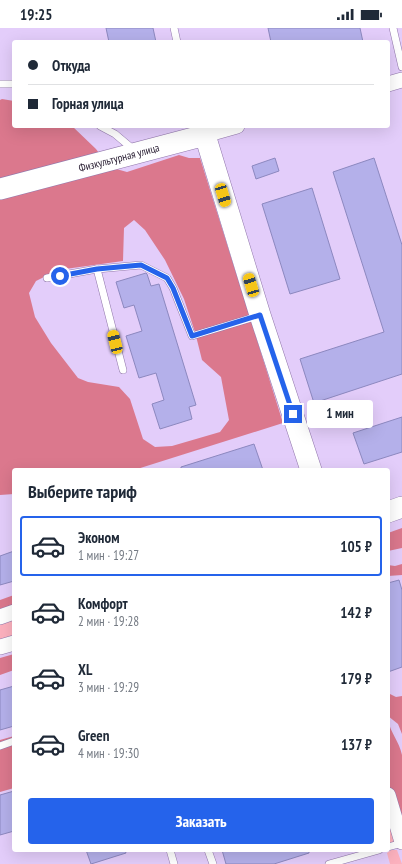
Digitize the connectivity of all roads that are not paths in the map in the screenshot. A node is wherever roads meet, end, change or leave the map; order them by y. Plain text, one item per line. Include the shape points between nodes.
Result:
1 (174, 28) edge
2 (393, 28) edge
3 (177, 40) edge
4 (402, 67) edge
5 (402, 80) edge
6 (390, 83) edge
7 (0, 84) edge
8 (12, 84) edge
9 (104, 128) edge
10 (228, 128) edge
11 (200, 134) junction
12 (137, 153) junction
13 (0, 189) edge
14 (97, 269) junction
15 (47, 278) dead end
16 (260, 315) junction
17 (123, 370) dead end
18 (310, 468) edge
19 (402, 507) edge
20 (390, 511) edge
21 (12, 613) edge
22 (0, 617) edge
23 (12, 644) edge
24 (0, 647) edge
25 (12, 742) edge
26 (0, 746) edge
27 (390, 802) edge
28 (402, 842) edge
29 (390, 846) edge
30 (171, 852) edge
31 (209, 852) edge
32 (372, 852) edge
33 (174, 864) edge
34 (213, 864) edge
35 (330, 864) edge

1 - 3 lane
2 - 4 lane
5 - 6 street
7 - 8 lane
9 - 12 lane
10 - 11 street, Физкультурная улица
11 - 12 street, Физкультурная улица
11 - 16 street
12 - 13 street, Физкультурная улица
14 - 15 lane
14 - 16 lane via 141,265 167,278 192,336
14 - 17 lane
16 - 18 street
19 - 20 street
21 - 22 street
23 - 24 street
25 - 26 lane
27 - 28 street
28 - 29 lane
30 - 33 lane
31 - 34 lane
32 - 35 lane

